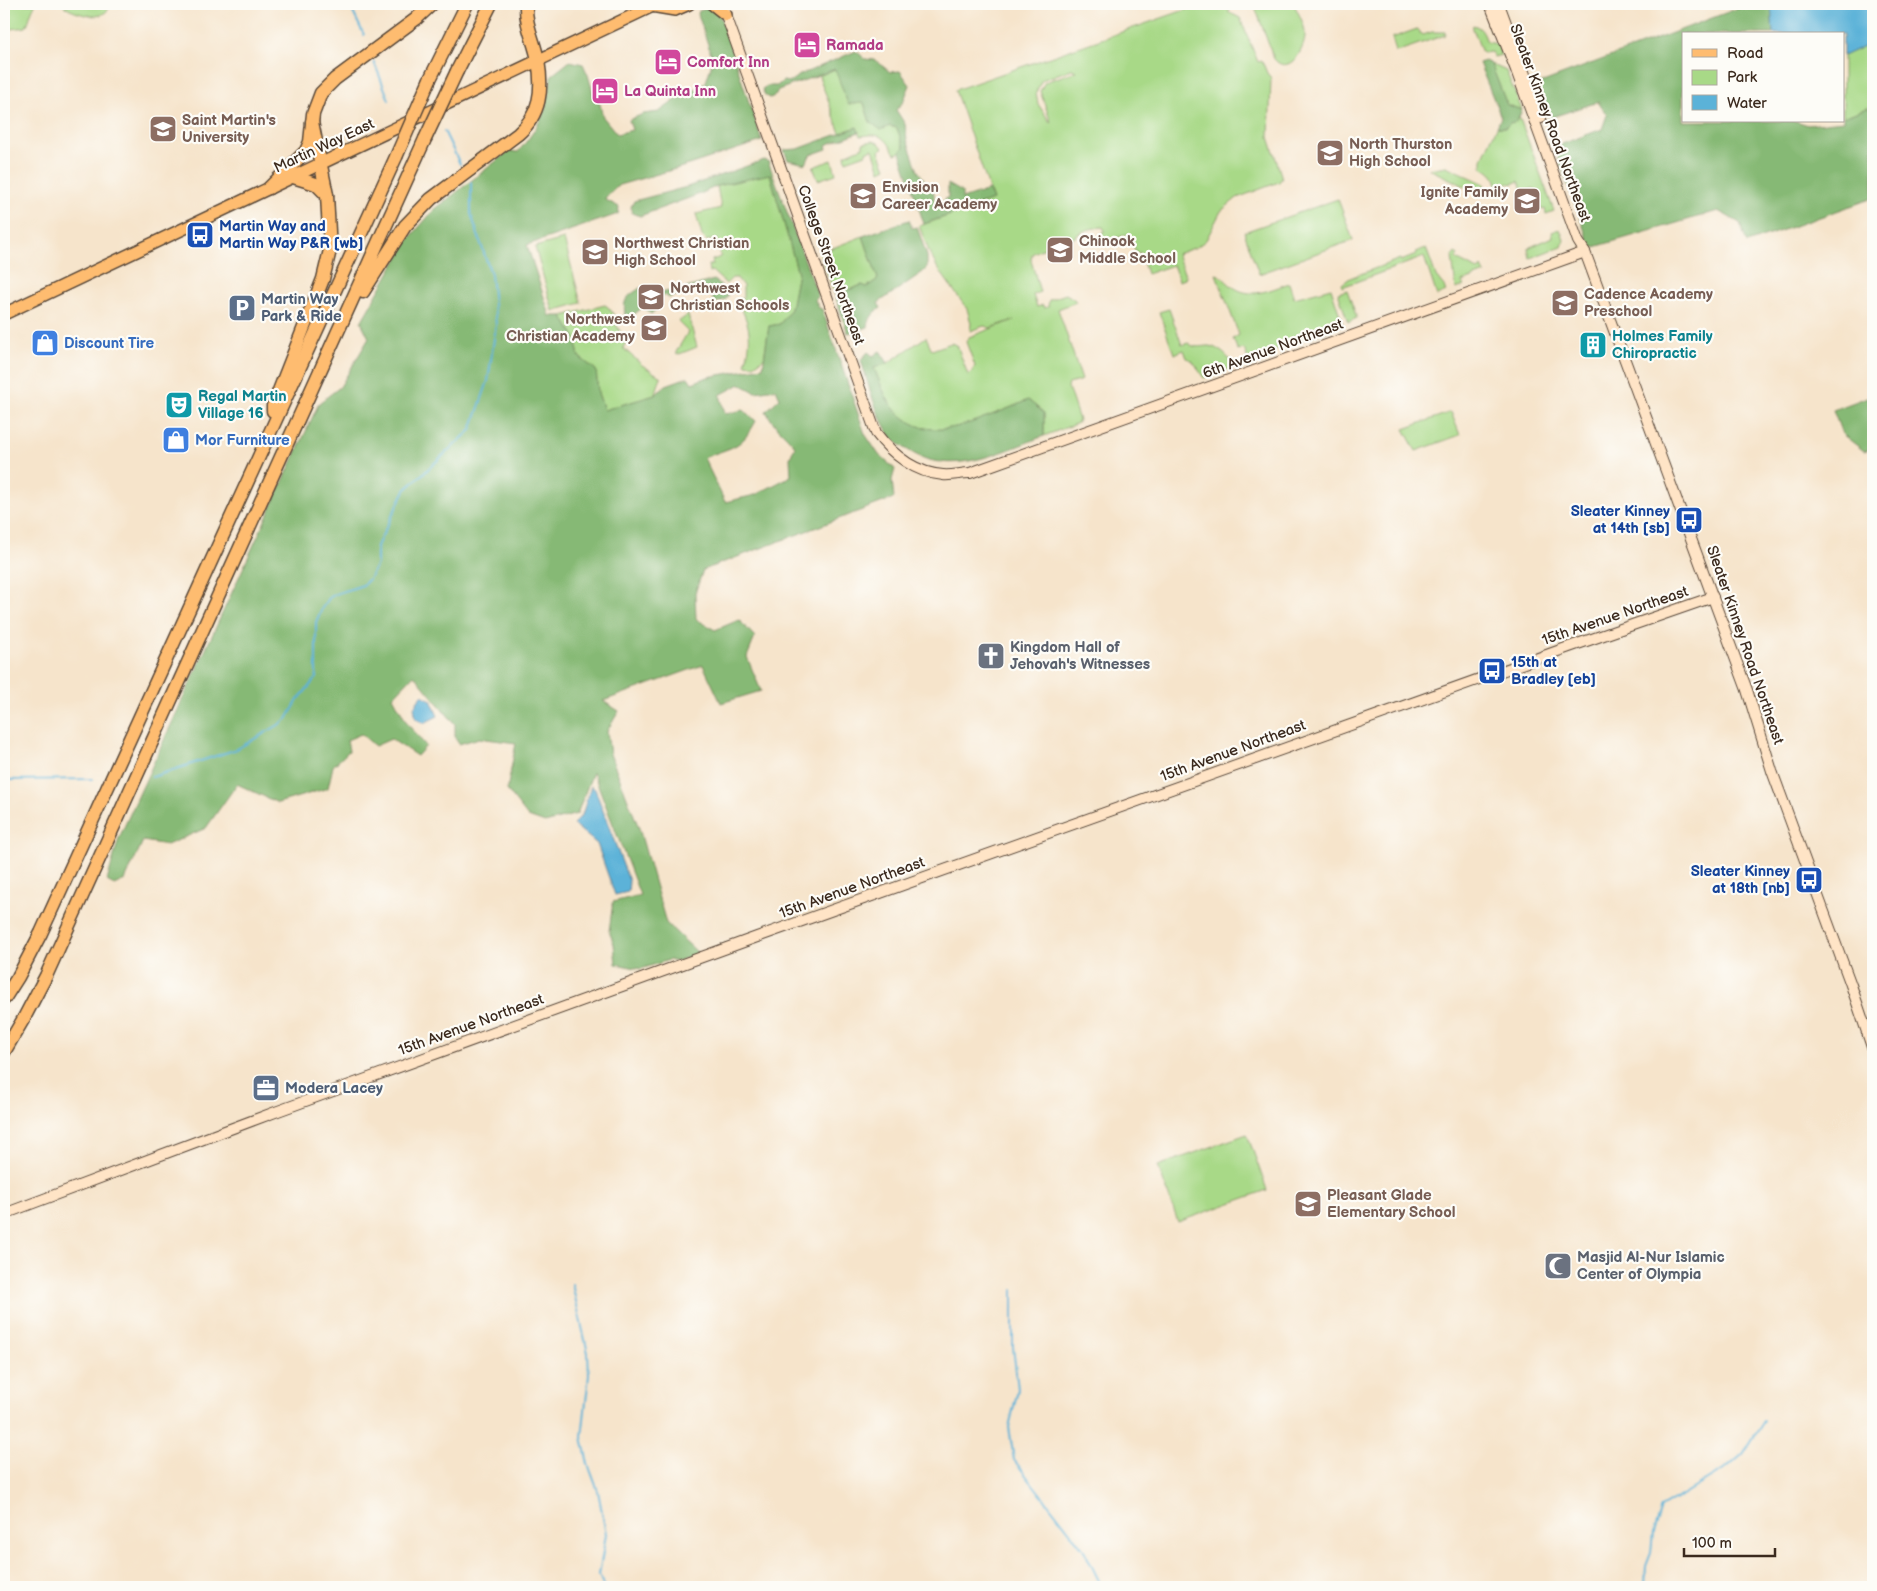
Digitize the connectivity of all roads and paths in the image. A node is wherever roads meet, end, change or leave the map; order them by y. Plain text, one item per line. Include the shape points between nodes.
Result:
1 (432, 4) edge
2 (467, 4) edge
3 (491, 4) edge
4 (526, 4) edge
5 (689, 4) edge
6 (712, 4) edge
7 (722, 4) edge
8 (1490, 4) edge
9 (1499, 4) edge
10 (654, 5) edge
11 (726, 15) junction
12 (538, 60) junction
13 (312, 122) junction
14 (321, 164) junction
15 (293, 177) junction
16 (269, 188) junction
17 (327, 195) junction
18 (1585, 252) junction
19 (4, 314) edge
20 (340, 328) junction
21 (272, 427) junction
22 (970, 473) joint
23 (1714, 597) junction
24 (4, 999) edge
25 (1873, 1050) edge
26 (4, 1052) edge
27 (4, 1214) edge

1 - 13 highway via 335,79 321,93
2 - 21 highway, bridge
3 - 20 highway, bridge via 456,71
4 - 12 highway via 526,22
5 - 10 main road via 675,10
6 - 11 main road
7 - 11 street, College Street Northeast
8 - 18 street, Sleater Kinney Road Northeast via 1578,241
9 - 18 street, Sleater Kinney Road Northeast via 1585,244
10 - 12 main road, Martin Way East
11 - 22 street, College Street Northeast via 876,433 900,459 926,472 943,475
12 - 14 main road, Martin Way East
12 - 20 highway via 539,104 531,121 431,199 405,226
13 - 14 highway
13 - 16 highway via 306,151
14 - 15 main road, Martin Way East
14 - 17 highway
15 - 16 main road, Martin Way East
15 - 17 highway via 316,184
16 - 19 main road, Martin Way East
17 - 21 highway via 330,250 323,279 273,406
18 - 22 street, 6th Avenue Northeast
18 - 23 street, Sleater Kinney Road Northeast
20 - 26 highway via 46,976
21 - 24 highway via 41,933
23 - 25 street, Sleater Kinney Road Northeast via 1757,718 1772,771
23 - 27 street, 15th Avenue Northeast via 757,937

